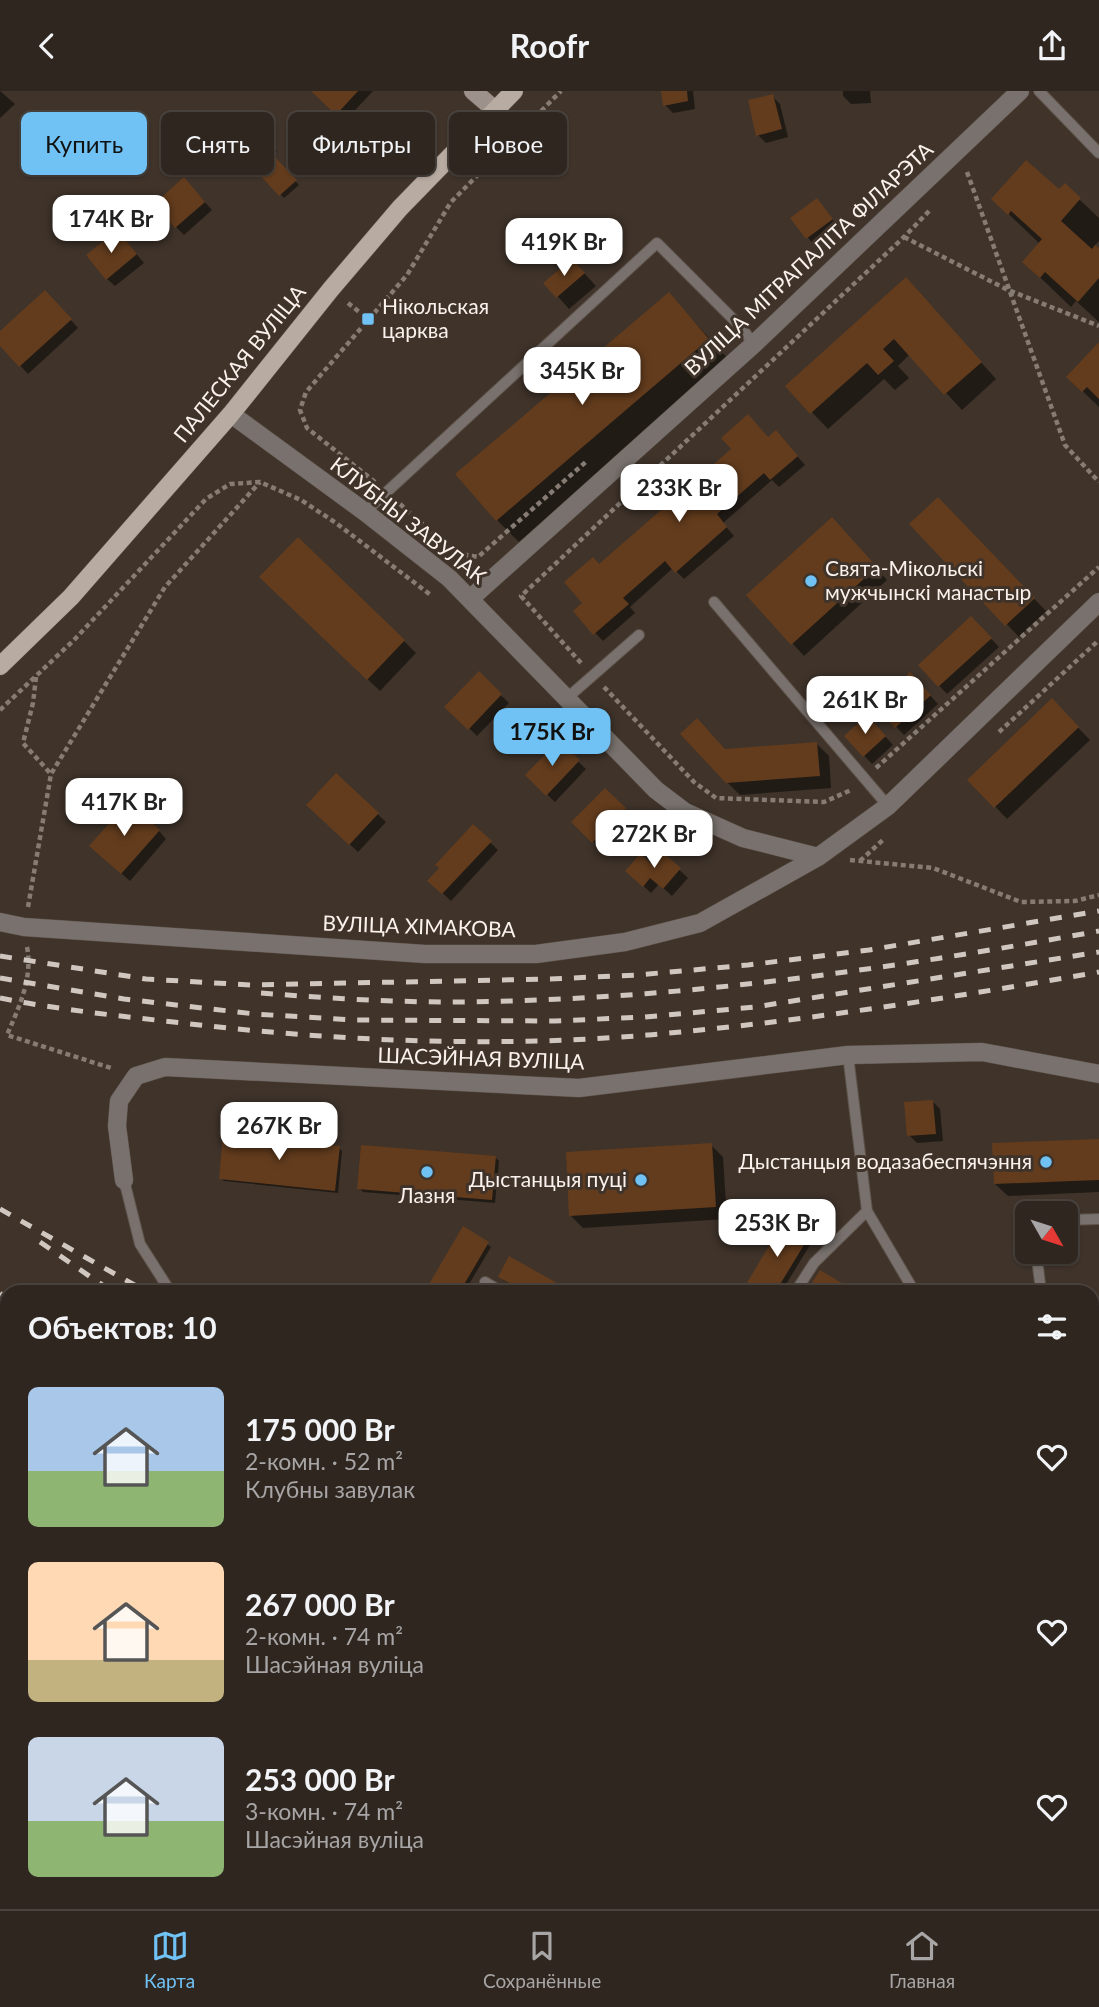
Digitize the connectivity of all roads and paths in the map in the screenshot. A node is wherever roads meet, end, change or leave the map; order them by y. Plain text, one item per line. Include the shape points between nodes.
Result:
1 (473, 91) edge
2 (514, 91) edge
3 (561, 91) edge
4 (1020, 91) edge
5 (1039, 91) edge
6 (494, 109) junction
7 (1099, 153) edge
8 (966, 171) dead end
9 (1008, 290) junction
10 (1099, 327) edge
11 (754, 344) junction
12 (231, 414) junction
13 (593, 455) dead end
14 (260, 482) junction
15 (1099, 482) edge
16 (386, 491) junction
17 (365, 512) junction
18 (1099, 567) edge
19 (432, 596) dead end
20 (471, 598) junction
21 (714, 601) dead end
22 (1099, 602) edge
23 (639, 635) dead end
24 (0, 666) edge
25 (593, 675) junction
26 (36, 676) junction
27 (566, 699) junction
28 (0, 710) edge
29 (51, 774) junction
30 (865, 779) junction
31 (888, 806) junction
32 (818, 857) junction
33 (1099, 895) edge
34 (0, 922) edge
35 (24, 927) junction
36 (848, 1055) junction
37 (1099, 1074) edge
38 (136, 1076) junction
39 (124, 1180) joint
40 (867, 1211) junction
41 (1099, 1219) edge
42 (1078, 1220) edge
43 (1038, 1264) edge
44 (485, 1282) dead end
45 (166, 1285) edge
46 (490, 1285) edge
47 (800, 1285) edge
48 (910, 1285) edge
49 (1040, 1285) edge

1 - 6 street
2 - 6 main road, ПАЛЕСКАЯ ВУЛІЦА
3 - 16 path via 451,202 407,275 306,392 300,410 307,428
4 - 11 street, ВУЛІЦА МІТРАПАЛІТА ФІЛАРЭТА
5 - 7 lane
6 - 12 main road, ПАЛЕСКАЯ ВУЛІЦА via 400,208
8 - 9 path
9 - 10 path
9 - 15 path via 1065,445
9 - 25 path via 904,237 521,596
11 - 16 lane via 657,243
11 - 20 street, ВУЛІЦА МІТРАПАЛІТА ФІЛАРЭТА
12 - 17 street, КЛУБНЫ ЗАВУЛАК
12 - 24 main road, ПАЛЕСКАЯ ВУЛІЦА via 71,597
13 - 16 path via 478,557 455,553
14 - 19 path via 301,500 336,523
14 - 26 path via 230,484 206,499
14 - 29 path via 165,587
16 - 17 lane
17 - 20 street, КЛУБНЫ ЗАВУЛАК
18 - 30 path
20 - 27 street, КЛУБНЫ ЗАВУЛАК
21 - 30 lane
22 - 31 street, ВУЛІЦА ХІМАКОВА
23 - 25 lane
25 - 27 lane
25 - 30 path via 694,782 716,798 824,802
26 - 28 path
26 - 29 path via 23,743
27 - 32 street, КЛУБНЫ ЗАВУЛАК via 685,813 743,838
29 - 35 path
30 - 31 lane
31 - 32 street, ВУЛІЦА ХІМАКОВА
32 - 33 path via 933,868 1021,902 1075,901
32 - 35 street, ВУЛІЦА ХІМАКОВА via 700,923 625,942 536,954 425,954
34 - 35 street, ВУЛІЦА ХІМАКОВА
35 - 38 path via 30,961 21,1002 7,1035
36 - 37 street, ШАСЭЙНАЯ ВУЛІЦА via 982,1052
36 - 38 street, ШАСЭЙНАЯ ВУЛІЦА via 579,1088 165,1067
36 - 40 lane
38 - 39 street via 119,1101 117,1126
39 - 45 lane via 140,1244
40 - 47 lane via 814,1263
40 - 48 lane
41 - 42 lane
43 - 49 lane
44 - 46 lane

